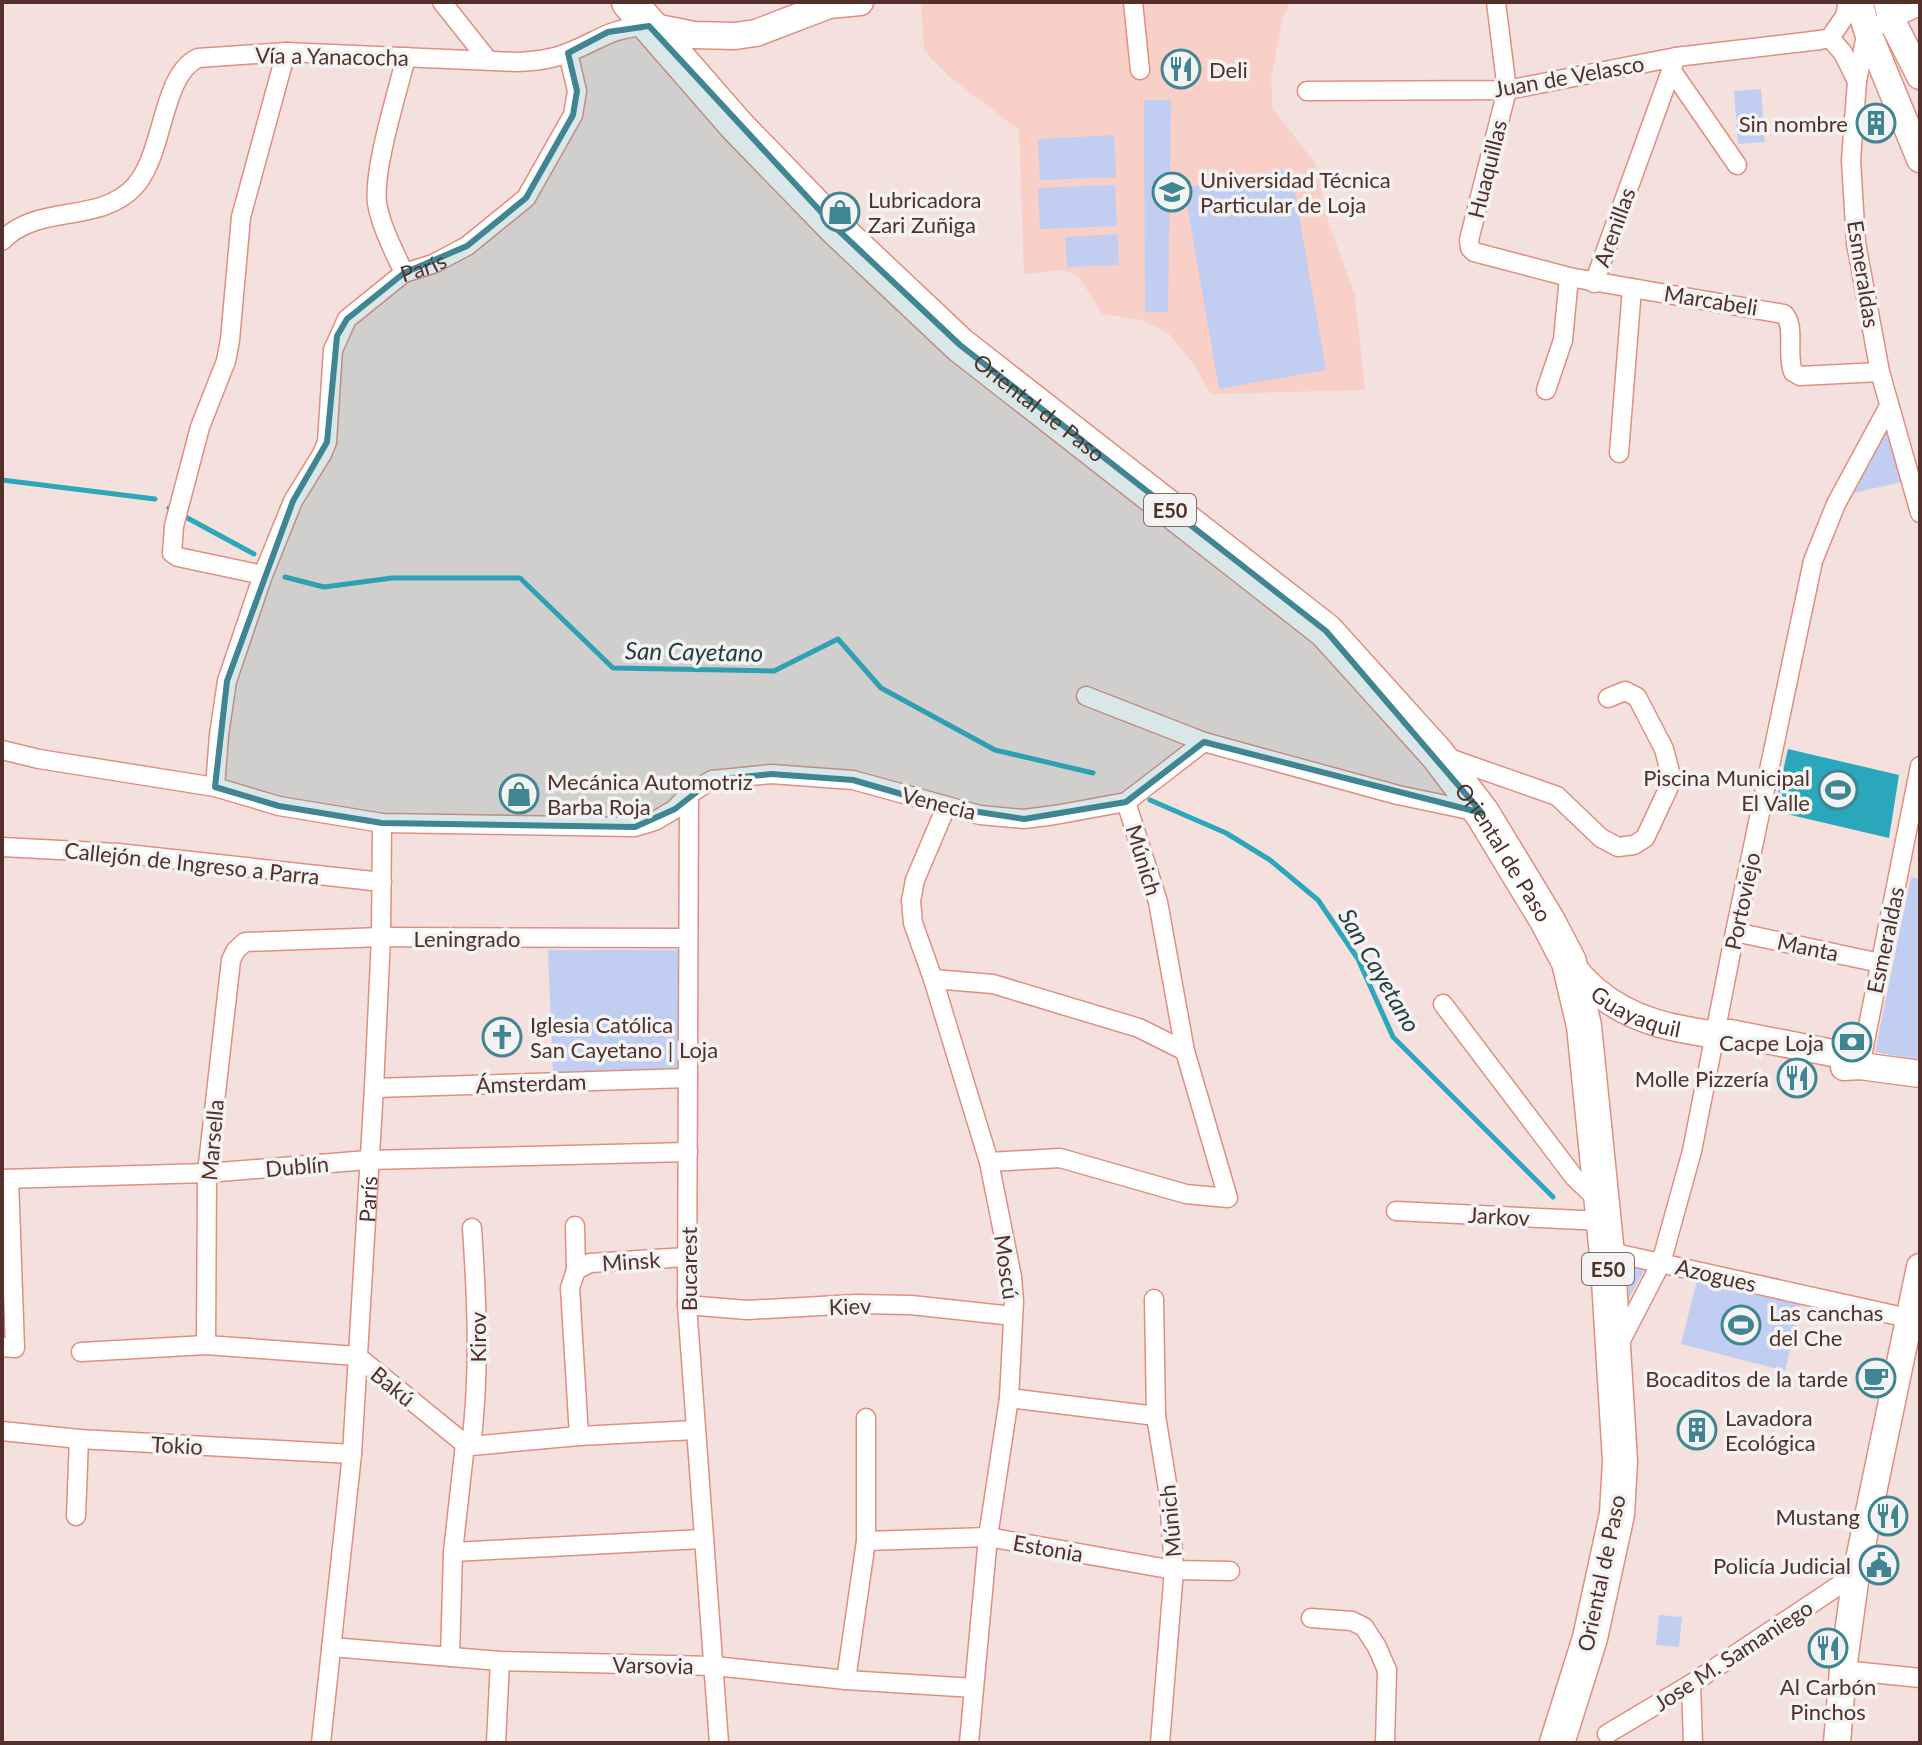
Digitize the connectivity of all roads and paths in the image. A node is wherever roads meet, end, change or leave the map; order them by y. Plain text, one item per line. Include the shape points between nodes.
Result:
1 (442, 2) edge
2 (860, 2) edge
3 (1133, 2) edge
4 (1496, 2) edge
5 (1848, 2) edge
6 (1859, 2) edge
7 (1920, 6) edge
8 (1890, 11) edge
9 (639, 14) edge
10 (1867, 30) junction
11 (1830, 38) junction
12 (286, 52) junction
13 (568, 53) junction
14 (406, 57) junction
15 (488, 60) junction
16 (1674, 64) junction
17 (1140, 70) dead end
18 (1920, 76) edge
19 (1857, 81) junction
20 (1507, 90) junction
21 (1307, 91) dead end
22 (1920, 159) edge
23 (1737, 165) dead end
24 (2, 241) edge
25 (404, 273) junction
26 (1569, 277) junction
27 (1594, 283) junction
28 (1632, 288) junction
29 (1880, 372) junction
30 (1546, 390) dead end
31 (1889, 406) junction
32 (1619, 453) dead end
33 (1917, 487) edge
34 (1920, 513) edge
35 (263, 575) junction
36 (1086, 696) dead end
37 (1608, 698) dead end
38 (1204, 742) junction
39 (2, 750) edge
40 (1437, 754) junction
41 (1920, 766) edge
42 (215, 787) junction
43 (689, 794) junction
44 (1126, 802) junction
45 (946, 807) junction
46 (1482, 813) junction
47 (382, 823) junction
48 (2, 847) edge
49 (1911, 862) edge
50 (382, 882) junction
51 (1735, 932) junction
52 (381, 937) junction
53 (688, 938) junction
54 (245, 942) joint
55 (1569, 962) junction
56 (1880, 963) junction
57 (933, 979) junction
58 (1443, 1004) dead end
59 (1716, 1035) junction
60 (1185, 1051) junction
61 (1860, 1066) junction
62 (1920, 1074) edge
63 (688, 1078) junction
64 (374, 1088) junction
65 (688, 1152) junction
66 (368, 1160) junction
67 (989, 1162) junction
68 (207, 1173) junction
69 (5, 1179) edge
70 (1396, 1211) dead end
71 (1603, 1225) junction
72 (575, 1226) dead end
73 (472, 1228) dead end
74 (687, 1257) junction
75 (1661, 1263) junction
76 (1920, 1267) edge
77 (576, 1270) junction
78 (1154, 1299) dead end
79 (687, 1305) junction
80 (1013, 1316) junction
81 (1915, 1320) edge
82 (206, 1345) junction
83 (9, 1348) edge
84 (81, 1352) dead end
85 (1615, 1353) junction
86 (357, 1356) junction
87 (1009, 1398) junction
88 (1156, 1416) junction
89 (866, 1418) dead end
90 (695, 1430) junction
91 (2, 1431) edge
92 (579, 1436) junction
93 (79, 1439) junction
94 (468, 1445) junction
95 (352, 1454) junction
96 (76, 1516) dead end
97 (988, 1537) junction
98 (702, 1539) junction
99 (866, 1541) junction
100 (453, 1552) junction
101 (1174, 1570) junction
102 (1230, 1571) dead end
103 (1856, 1574) junction
104 (1311, 1618) dead end
105 (331, 1647) junction
106 (450, 1657) junction
107 (500, 1661) junction
108 (714, 1666) junction
109 (1843, 1670) junction
110 (1920, 1678) edge
111 (846, 1680) junction
112 (1691, 1684) junction
113 (974, 1688) junction
114 (1607, 1734) dead end
115 (321, 1743) edge
116 (496, 1743) edge
117 (719, 1743) edge
118 (969, 1743) edge
119 (1160, 1743) edge
120 (1385, 1743) edge
121 (1557, 1743) edge
122 (1693, 1743) edge
123 (1837, 1743) edge

1 - 15 street
2 - 9 main road via 829,5 735,36 694,35
3 - 17 street
4 - 20 street, Huaquillas
5 - 11 street
6 - 10 main road
7 - 8 street
8 - 10 street
8 - 18 main road
9 - 13 street via 628,27
9 - 40 highway, Oriental de Paso / E50 via 737,126 960,345 1326,631
10 - 19 street, Esmeraldas
10 - 22 main road
11 - 16 street, Juan de Velasco
11 - 19 street
12 - 14 street, Vía a Yanacocha
12 - 24 street, Vía a Yanacocha via 189,62 170,95 153,159 133,189 101,208 27,224
12 - 35 street via 241,217 226,361 200,427 171,547 178,557
13 - 15 street, Vía a Yanacocha via 542,60
13 - 25 street, París via 577,91 573,115 526,198 467,246
14 - 15 street, Vía a Yanacocha
14 - 25 street via 377,178 380,219
16 - 20 street, Juan de Velasco
16 - 23 street
16 - 27 street, Arenillas
19 - 29 street, Esmeraldas via 1851,160 1856,243
20 - 21 street, Juan de Velasco
20 - 26 street, Huaquillas via 1470,248
25 - 35 street, París via 347,319 337,336 327,442 293,501
26 - 27 street
26 - 30 street via 1563,340
27 - 28 street, Arenillas
28 - 29 street, Marcabeli via 1784,314 1791,326 1790,365 1800,376
28 - 32 street, Arenillas
29 - 31 street, Esmeraldas
31 - 33 street, Esmeraldas
31 - 51 street, Portoviejo via 1840,496 1813,561
33 - 34 street, Esmeraldas
35 - 42 street, París via 227,681
36 - 38 street
37 - 40 street via 1625,691 1637,697 1670,772 1668,789 1645,838 1634,845 1618,847 1601,838 1557,796
38 - 44 street, Venecia
38 - 46 street
39 - 42 street
40 - 46 highway, Oriental de Paso / E50
41 - 49 street, Esmeraldas
42 - 47 street via 279,806
43 - 45 street, Venecia via 712,780 771,774 853,780
43 - 47 street, Venecia via 675,809 635,827
43 - 53 street, Bucarest
44 - 45 street, Venecia via 1024,819
44 - 60 street, Múnich via 1158,902
45 - 57 street, Moscú via 911,901 913,923
46 - 55 highway, Oriental de Paso / E50
47 - 50 street, París
48 - 50 street, Callejón de Ingreso a Parra via 118,853
49 - 56 street, Esmeraldas
50 - 52 street, París
51 - 56 street, Manta
51 - 59 street, Portoviejo
52 - 53 street, Leningrado
52 - 54 street, Leningrado
52 - 64 street, París
53 - 63 street, Bucarest
54 - 68 street, Marsella via 229,969
55 - 59 main road, Guayaquil via 1588,987 1634,1017
55 - 71 highway, Oriental de Paso / E50 via 1584,1026
56 - 61 street, Esmeraldas
57 - 60 street via 993,984 1139,1028
57 - 67 street, Moscú
58 - 71 street via 1574,1177
59 - 61 main road, Guayaquil via 1730,1033 1848,1056
59 - 75 street, Portoviejo
60 - 67 street, Múnich via 1228,1198 1186,1194 1060,1158
61 - 62 main road, Guayaquil
63 - 64 street, Ámsterdam
63 - 65 street, Bucarest
64 - 66 street, París
65 - 66 street, Dublín
65 - 74 street, Bucarest
66 - 68 street, Dublín
66 - 86 street, París
67 - 80 street, Moscú via 1012,1277
68 - 69 street, Dublín
68 - 82 street, Marsella
69 - 83 street
70 - 71 street, Jarkov
71 - 75 street, Azogues
71 - 85 highway, Oriental de Paso / E50
72 - 77 street
73 - 94 street, Kirov via 478,1324 476,1401
74 - 77 street, Minsk via 590,1263
74 - 79 street, Bucarest
75 - 81 street, Azogues
75 - 85 street, Portoviejo
76 - 81 main road
77 - 92 street via 570,1288
78 - 88 street, Múnich
79 - 80 street, Kiev via 747,1310 911,1305
79 - 90 street, Bucarest
80 - 87 street, Moscú
81 - 103 main road
82 - 84 street, Bakú
82 - 86 street, Bakú
85 - 121 highway, Oriental de Paso / E50 via 1617,1514 1590,1638
86 - 94 street, Bakú
86 - 95 street, París
87 - 88 street
87 - 97 street, Moscú
88 - 101 street, Múnich
89 - 99 street
90 - 92 street
90 - 98 street, Bucarest
91 - 93 street, Tokio
92 - 94 street
93 - 95 street, Tokio
93 - 96 street
94 - 100 street, Kirov
95 - 105 street, París
97 - 99 street, Estonia
97 - 101 street, Estonia
97 - 113 street, Moscú
98 - 100 street
98 - 108 street, Bucarest
99 - 111 street
100 - 106 street, Kirov
101 - 102 street, Estonia
101 - 119 street, Múnich
103 - 109 main road
103 - 112 street, Jose M. Samaniego
104 - 120 street via 1352,1621 1364,1627 1377,1647 1387,1670
105 - 106 street, Varsovia
105 - 115 street, París
106 - 107 street, Varsovia
107 - 108 street, Varsovia
107 - 116 street
108 - 111 street, Varsovia
108 - 117 street, Bucarest
109 - 110 street
109 - 123 main road
111 - 113 street, Varsovia
112 - 114 street, Jose M. Samaniego
112 - 122 street
113 - 118 street, Moscú

